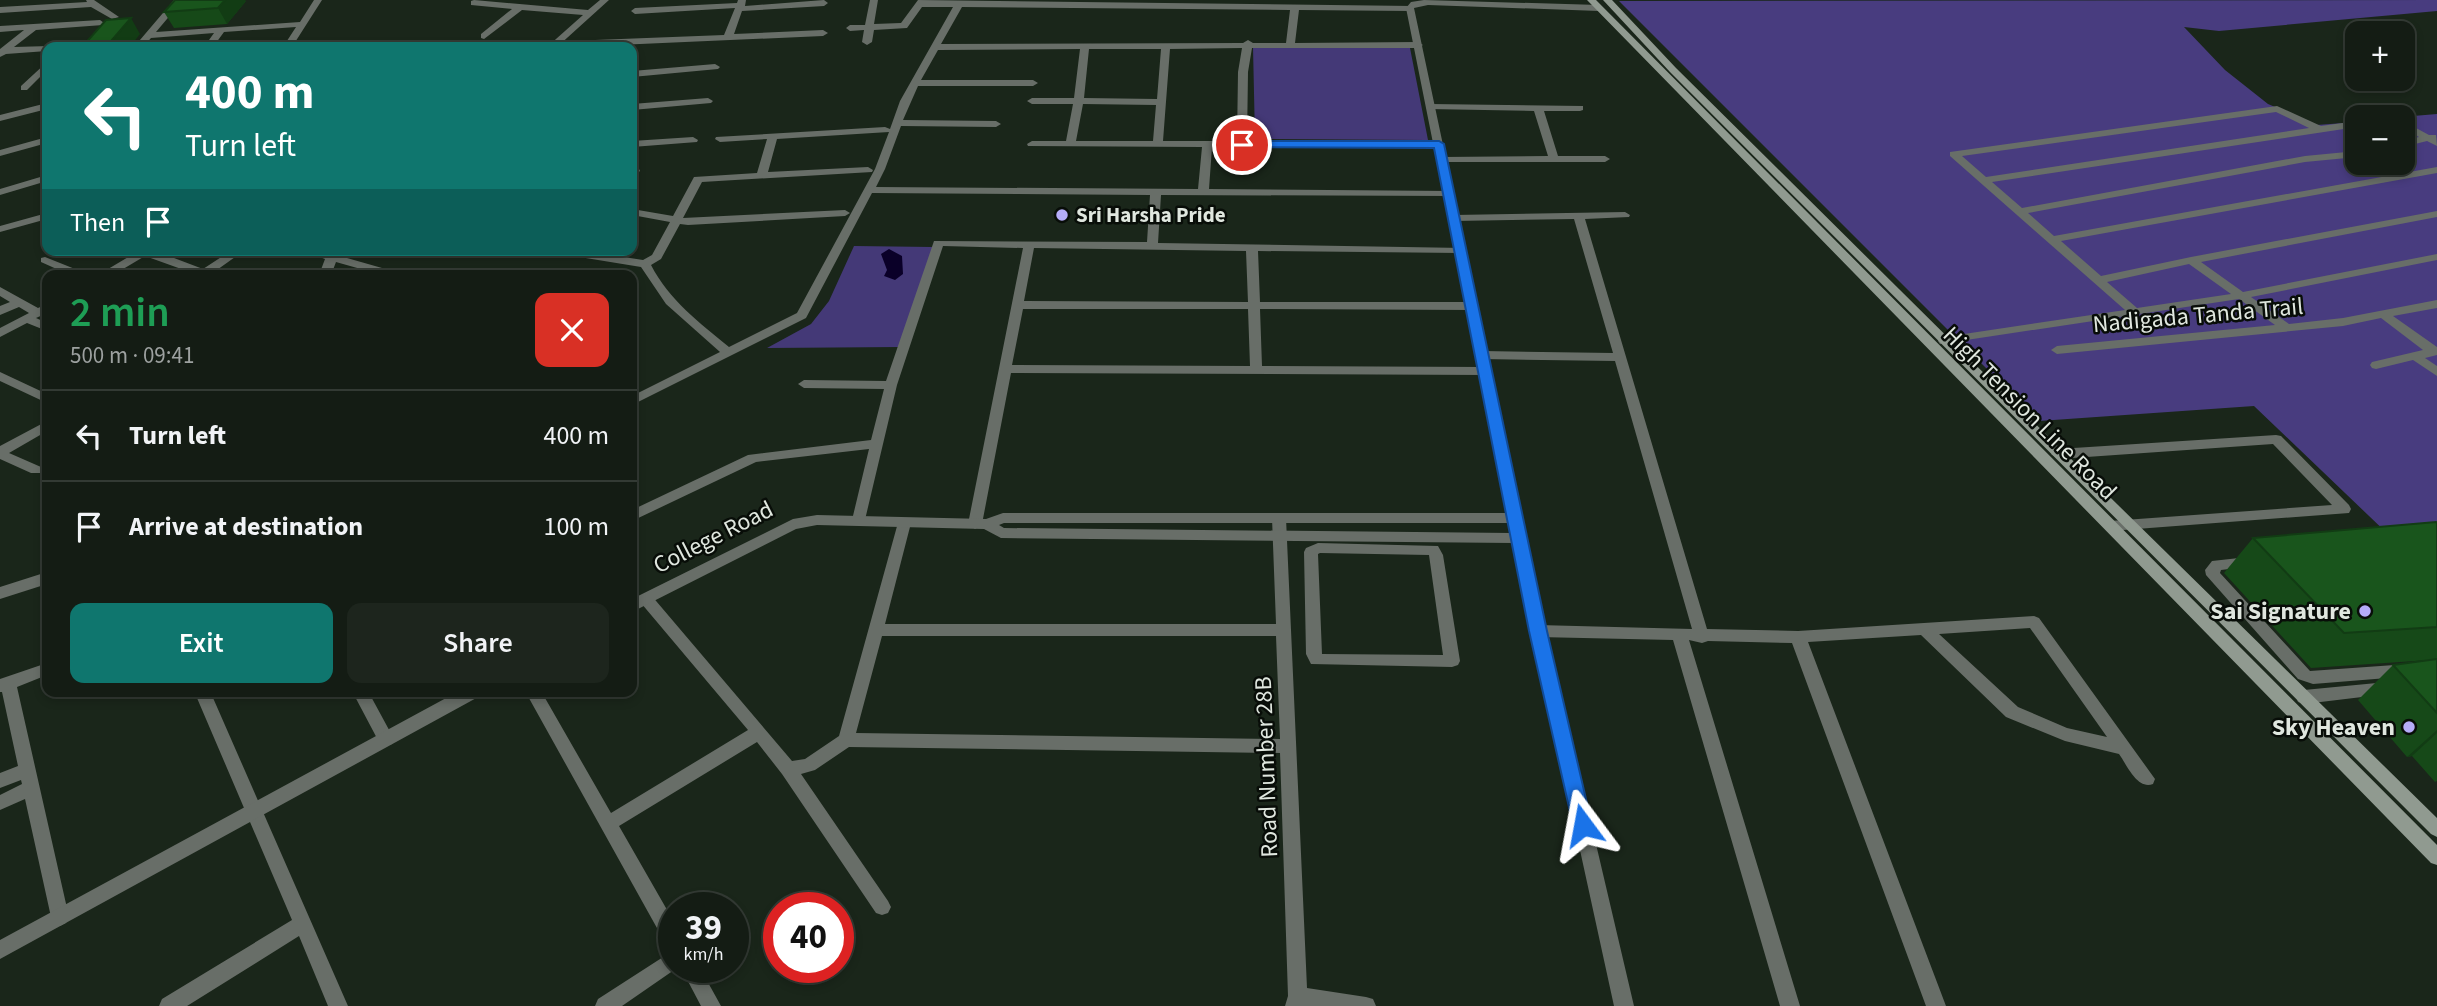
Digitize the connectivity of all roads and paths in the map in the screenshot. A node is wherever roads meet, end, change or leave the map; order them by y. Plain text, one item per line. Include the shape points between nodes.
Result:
1 (317, 0) edge
2 (605, 0) edge
3 (874, 0) edge
4 (182, 1) edge
5 (1450, 1) edge
6 (91, 2) edge
7 (921, 2) edge
8 (474, 3) dead end
9 (959, 3) edge
10 (824, 4) dead end
11 (1603, 4) edge
12 (741, 5) edge
13 (66, 6) junction
14 (1295, 6) junction
15 (520, 7) junction
16 (1410, 8) junction
17 (0, 10) edge
18 (635, 11) dead end
19 (589, 13) junction
20 (115, 17) edge
21 (100, 23) edge
22 (303, 23) junction
23 (33, 27) junction
24 (871, 27) junction
25 (850, 28) dead end
26 (0, 29) edge
27 (221, 30) junction
28 (823, 33) dead end
29 (149, 35) junction
30 (484, 36) dead end
31 (728, 37) junction
32 (143, 42) edge
33 (213, 42) edge
34 (291, 42) edge
35 (557, 42) edge
36 (617, 42) edge
37 (867, 43) dead end
38 (1248, 43) junction
39 (1290, 44) junction
40 (1166, 45) junction
41 (1418, 45) junction
42 (1085, 46) junction
43 (935, 47) junction
44 (42, 49) edge
45 (2, 53) edge
46 (715, 67) dead end
47 (42, 70) edge
48 (637, 74) edge
49 (916, 83) junction
50 (1033, 83) dead end
51 (24, 88) dead end
52 (708, 101) dead end
53 (1032, 101) dead end
54 (1079, 101) junction
55 (1163, 102) junction
56 (42, 107) edge
57 (637, 107) edge
58 (1431, 107) junction
59 (1538, 108) junction
60 (1580, 108) dead end
61 (0, 118) edge
62 (897, 123) junction
63 (996, 124) dead end
64 (2345, 126) edge
65 (885, 130) dead end
66 (2319, 130) junction
67 (2415, 130) edge
68 (773, 136) junction
69 (720, 139) dead end
70 (2434, 139) edge
71 (693, 140) dead end
72 (42, 141) edge
73 (2415, 142) edge
74 (637, 144) edge
75 (1032, 144) dead end
76 (1158, 144) junction
77 (1439, 144) junction
78 (1070, 145) junction
79 (1207, 145) junction
80 (1242, 145) junction
81 (0, 153) edge
82 (1758, 154) junction
83 (1745, 156) junction
84 (2345, 156) edge
85 (1554, 159) junction
86 (1605, 159) dead end
87 (1442, 160) junction
88 (868, 170) dead end
89 (2437, 170) edge
90 (762, 175) junction
91 (42, 179) edge
92 (1985, 180) junction
93 (868, 190) junction
94 (0, 192) edge
95 (1156, 192) junction
96 (1203, 193) junction
97 (1449, 194) junction
98 (2021, 211) junction
99 (637, 213) edge
100 (845, 213) dead end
101 (2437, 214) edge
102 (1625, 215) dead end
103 (1579, 216) junction
104 (42, 217) edge
105 (1454, 218) junction
106 (676, 220) junction
107 (0, 229) edge
108 (2050, 240) junction
109 (1029, 245) junction
110 (1152, 246) junction
111 (1252, 247) junction
112 (1460, 250) junction
113 (135, 256) edge
114 (157, 256) edge
115 (232, 256) edge
116 (345, 256) edge
117 (594, 256) edge
118 (2437, 257) edge
119 (45, 260) dead end
120 (2191, 260) junction
121 (645, 264) junction
122 (68, 270) edge
123 (112, 270) edge
124 (196, 270) edge
125 (212, 270) edge
126 (380, 270) edge
127 (2098, 280) junction
128 (0, 291) edge
129 (2245, 295) junction
130 (19, 302) junction
131 (2437, 304) edge
132 (1017, 305) junction
133 (1254, 305) junction
134 (1472, 306) junction
135 (42, 310) edge
136 (0, 311) edge
137 (42, 311) edge
138 (2135, 312) junction
139 (2384, 315) junction
140 (27, 319) junction
141 (42, 325) edge
142 (2287, 328) junction
143 (0, 333) edge
144 (1944, 341) junction
145 (2057, 350) dead end
146 (2435, 351) edge
147 (728, 352) junction
148 (1482, 355) junction
149 (2415, 356) junction
150 (1622, 357) junction
151 (2376, 365) dead end
152 (1005, 369) junction
153 (1256, 370) junction
154 (1485, 371) junction
155 (2437, 372) edge
156 (0, 376) edge
157 (804, 384) dead end
158 (891, 385) junction
159 (42, 397) edge
160 (637, 398) edge
161 (42, 428) edge
162 (877, 444) junction
163 (0, 453) edge
164 (2058, 454) junction
165 (36, 470) dead end
166 (637, 514) edge
167 (1279, 518) junction
168 (1360, 518) junction
169 (1515, 518) junction
170 (859, 520) junction
171 (904, 523) junction
172 (981, 524) junction
173 (2129, 524) junction
174 (2110, 526) junction
175 (1280, 535) junction
176 (1519, 538) junction
177 (1363, 542) junction
178 (2269, 560) edge
179 (42, 580) edge
180 (2220, 585) junction
181 (0, 593) edge
182 (2201, 596) junction
183 (639, 603) edge
184 (1285, 629) junction
185 (1924, 629) junction
186 (876, 630) junction
187 (1538, 631) junction
188 (1679, 634) junction
189 (1702, 637) junction
190 (1798, 637) junction
191 (2291, 663) junction
192 (2272, 666) junction
193 (2437, 668) edge
194 (42, 671) edge
195 (2437, 682) edge
196 (4, 685) edge
197 (205, 697) edge
198 (363, 697) edge
199 (463, 697) edge
200 (536, 697) edge
201 (2304, 697) junction
202 (759, 732) junction
203 (386, 739) junction
204 (846, 740) junction
205 (1289, 746) junction
206 (2125, 748) junction
207 (788, 769) junction
208 (27, 770) junction
209 (2147, 779) dead end
210 (0, 781) edge
211 (31, 788) junction
212 (0, 803) edge
213 (254, 810) junction
214 (608, 824) junction
215 (2437, 829) edge
216 (2437, 857) edge
217 (881, 907) dead end
218 (658, 912) edge
219 (60, 916) junction
220 (304, 923) junction
221 (0, 950) edge
222 (658, 970) edge
223 (698, 983) edge
224 (1297, 1001) edge
225 (169, 1006) edge
226 (338, 1006) edge
227 (605, 1006) edge
228 (711, 1006) edge
229 (1366, 1006) edge
230 (1623, 1006) edge
231 (1790, 1006) edge
232 (1936, 1006) edge

1 - 22 street
2 - 19 street
3 - 24 street
4 - 29 street
5 - 11 street
5 - 16 street via 1420,2
6 - 13 street
6 - 20 street
7 - 9 street
7 - 24 street via 904,26
8 - 15 street
9 - 14 street
9 - 43 street
10 - 12 street
11 - 82 main road, High Tension Line Road
11 - 83 main road, High Tension Line Road
12 - 18 street
12 - 31 street
13 - 17 street
13 - 23 street
14 - 16 street
14 - 39 street
15 - 19 street
15 - 30 street
16 - 41 street
19 - 35 street
21 - 23 street
22 - 27 street
22 - 34 street
23 - 26 street
23 - 45 street
24 - 25 street
24 - 37 street
27 - 29 street
27 - 33 street
28 - 31 street
29 - 32 street
31 - 36 street
38 - 39 street
38 - 40 street
38 - 80 street
39 - 41 street
40 - 42 street
40 - 55 street
41 - 58 street
42 - 43 street
42 - 54 street
43 - 49 street
44 - 45 street
46 - 48 street
47 - 51 street
49 - 50 street
49 - 62 street
52 - 57 street
53 - 54 street
54 - 55 street
54 - 78 street
55 - 76 street
56 - 61 street
58 - 59 street
58 - 77 street
59 - 60 street
59 - 85 street
62 - 63 street
62 - 93 street
64 - 66 street
65 - 68 street
66 - 92 street
66 - 92 street via 2277,109 1954,154
67 - 70 street
68 - 69 street
68 - 90 street
70 - 73 street
71 - 74 street
72 - 81 street
75 - 78 street
76 - 78 street
76 - 79 street
77 - 80 street
77 - 87 street
79 - 80 street
79 - 96 street
82 - 83 main road
82 - 144 main road, High Tension Line Road
83 - 174 main road, High Tension Line Road
84 - 98 street via 2305,159
85 - 86 street
85 - 87 street
87 - 97 street
88 - 90 street
89 - 108 street
90 - 106 street via 698,179
91 - 94 street
92 - 98 street
93 - 95 street
93 - 147 street via 802,315
95 - 96 street
95 - 110 street
96 - 97 street
97 - 105 street
98 - 108 street
99 - 106 street
100 - 106 street
101 - 120 street
102 - 103 street
103 - 105 street
103 - 150 street
104 - 107 street
105 - 112 street
106 - 121 street via 657,257
108 - 127 street
109 - 110 street
109 - 132 street
109 - 158 street via 938,243
110 - 111 street
111 - 112 street
111 - 133 street
112 - 134 street
113 - 123 street
114 - 124 street
115 - 125 street
116 - 126 street
117 - 121 street
118 - 129 street
119 - 122 street
120 - 127 street
120 - 129 street
121 - 147 street via 652,281 684,315
127 - 138 street
128 - 130 street
129 - 138 street
129 - 142 street
130 - 135 street
130 - 136 street
131 - 139 street, Nadigada Tanda Trail
132 - 133 street
132 - 152 street
133 - 134 street
133 - 153 street
134 - 148 street
137 - 140 street
138 - 144 street
139 - 142 street, Nadigada Tanda Trail
139 - 146 street
140 - 141 street
140 - 143 street
142 - 145 street, Nadigada Tanda Trail
144 - 164 main road, High Tension Line Road
146 - 149 street
147 - 160 street
148 - 150 street
148 - 154 street
149 - 151 street
149 - 155 street
150 - 189 street
152 - 153 street
152 - 172 street
153 - 154 street
154 - 169 street
156 - 159 street
157 - 158 street
158 - 162 street
161 - 163 street
162 - 166 street via 752,458
162 - 170 street
163 - 165 street
164 - 173 main road, High Tension Line Road
164 - 173 street via 2276,439 2344,509
167 - 168 street
167 - 172 street via 1003,518
167 - 175 street, Road Number 28B
168 - 169 street
168 - 177 street
169 - 176 street
170 - 171 street, College Road
170 - 183 street, College Road via 793,524
171 - 172 street, College Road
171 - 186 street
172 - 175 street via 1001,533
173 - 174 street
173 - 182 main road, High Tension Line Road
174 - 216 main road, High Tension Line Road
175 - 177 street
175 - 184 street, Road Number 28B
176 - 177 street
176 - 187 street
177 - 177 street via 1435,553 1452,661 1317,660 1312,550
178 - 180 street via 2213,567
179 - 181 street
180 - 182 street via 2219,592
180 - 191 street
182 - 192 main road, High Tension Line Road
183 - 202 street
184 - 186 street
184 - 205 street, Road Number 28B
185 - 190 street
185 - 206 street via 2012,712 2065,734
185 - 206 street via 2034,622
186 - 204 street
187 - 188 street
187 - 230 street
188 - 189 street
188 - 231 street
189 - 190 street
190 - 232 street
191 - 192 street
191 - 193 street via 2313,678
192 - 201 main road, High Tension Line Road
194 - 196 street
195 - 201 street
196 - 208 street
197 - 213 street
198 - 203 street
199 - 203 street
200 - 214 street
201 - 215 main road, High Tension Line Road
202 - 207 street
202 - 214 street
203 - 213 street
204 - 205 street
204 - 207 street via 809,765
205 - 224 street, Road Number 28B
206 - 209 street
207 - 217 street
208 - 210 street
208 - 211 street
211 - 212 street
211 - 219 street
213 - 219 street
213 - 220 street
214 - 218 street
219 - 221 street
220 - 225 street
220 - 226 street
222 - 227 street
223 - 228 street
224 - 229 street

